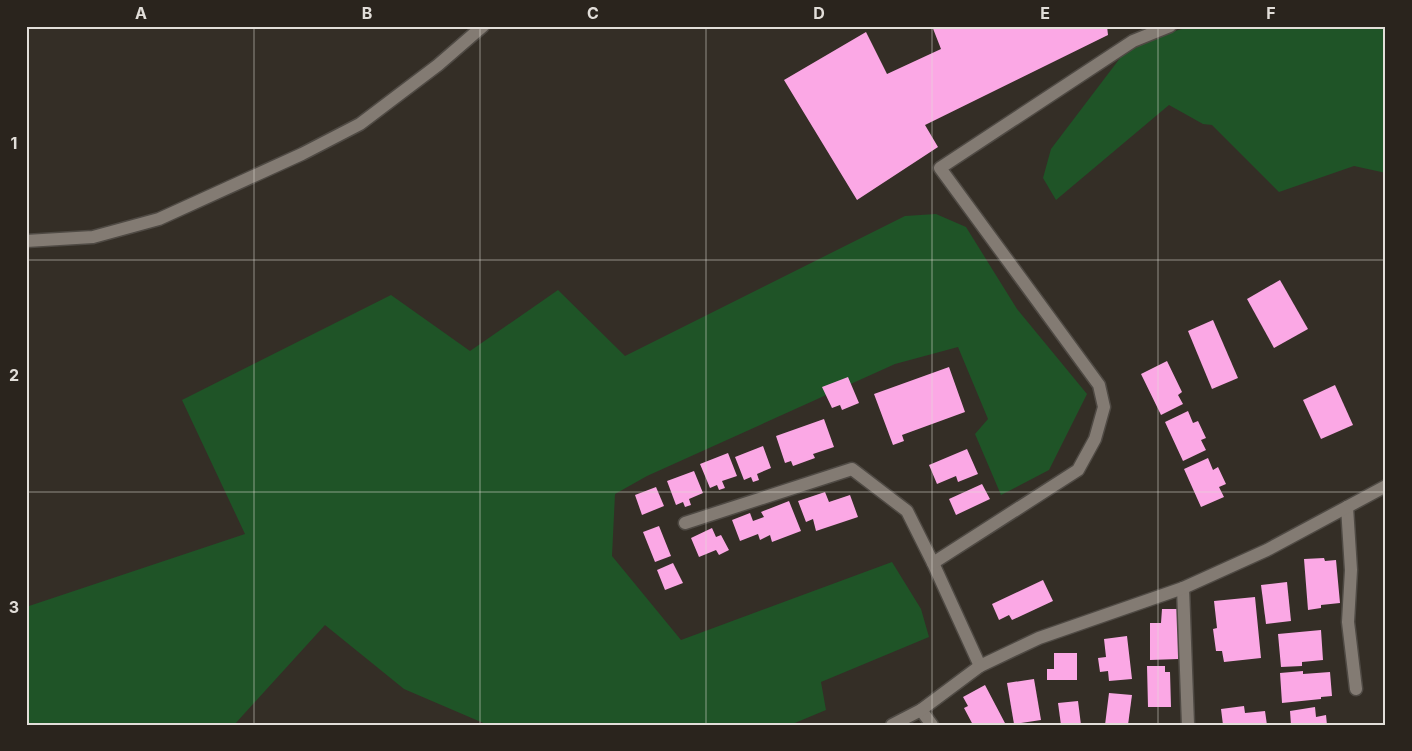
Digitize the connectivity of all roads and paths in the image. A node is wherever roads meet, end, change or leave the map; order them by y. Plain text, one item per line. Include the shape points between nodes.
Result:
1 (483, 26) edge
2 (1170, 26) edge
3 (26, 241) edge
4 (1386, 486) edge
5 (1346, 507) junction
6 (685, 523) dead end
7 (933, 563) junction
8 (1183, 588) junction
9 (980, 666) junction
10 (1356, 689) dead end
11 (921, 710) junction
12 (892, 725) edge
13 (932, 725) edge
14 (1188, 725) edge

1 - 3 street via 360,124 302,154 159,218 93,237
2 - 7 street via 1133,41 940,168 1099,385 1104,407 1095,439 1078,470
4 - 5 street
5 - 8 street via 1267,550
5 - 10 street via 1351,570 1348,622
6 - 7 street via 852,469 907,511
7 - 9 street
8 - 9 street via 1039,638
8 - 14 street
9 - 11 street
11 - 12 street
11 - 13 street

